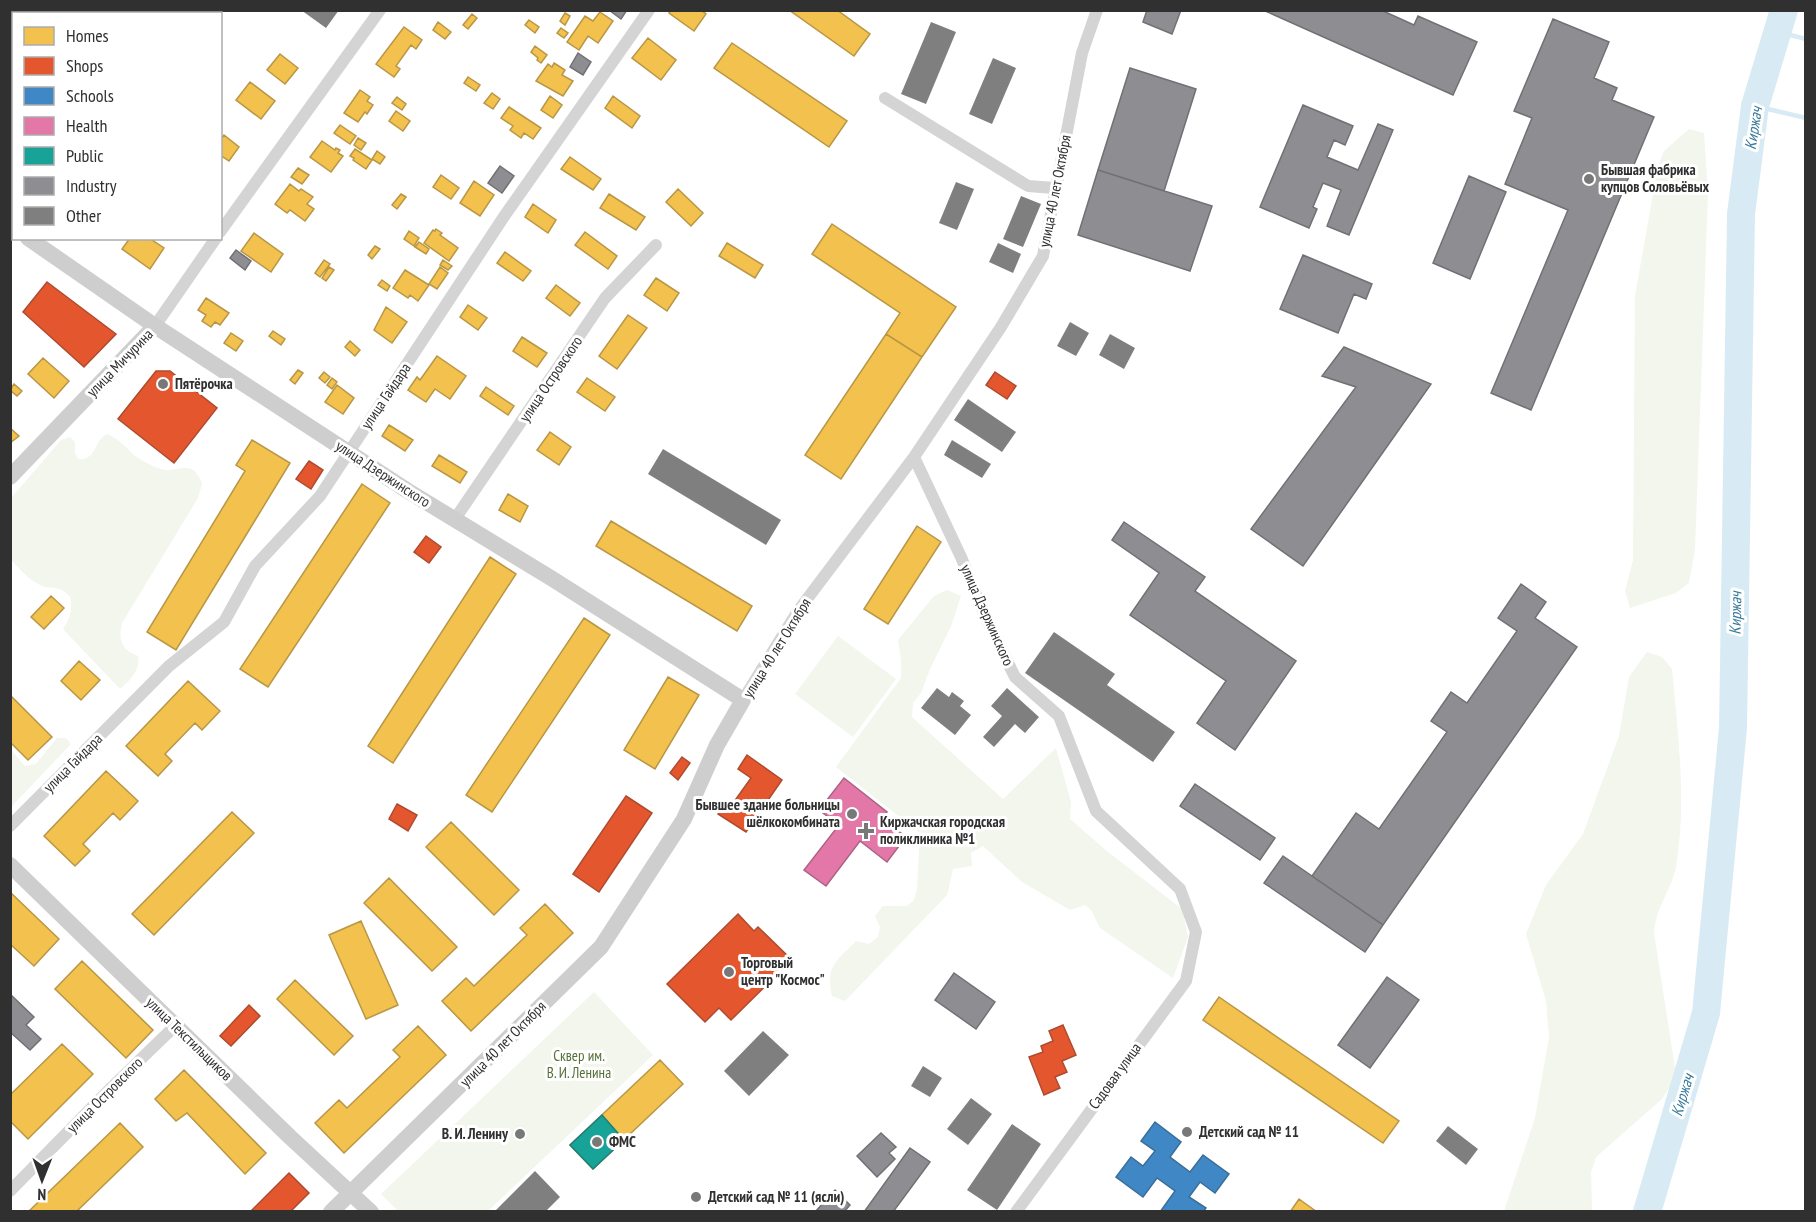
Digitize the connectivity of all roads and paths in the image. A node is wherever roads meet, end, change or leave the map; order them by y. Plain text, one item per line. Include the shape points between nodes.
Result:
1 (380, 10) edge
2 (650, 10) edge
3 (1097, 10) edge
4 (885, 98) dead end
5 (1054, 189) junction
6 (222, 229) edge
7 (31, 240) edge
8 (215, 240) edge
9 (656, 245) dead end
10 (155, 326) junction
11 (348, 452) junction
12 (914, 457) junction
13 (10, 477) edge
14 (455, 519) junction
15 (743, 700) junction
16 (10, 826) edge
17 (10, 865) edge
18 (1196, 932) joint
19 (175, 1026) junction
20 (10, 1191) edge
21 (351, 1193) junction
22 (331, 1212) edge
23 (371, 1212) edge
24 (1016, 1212) edge

1 - 6 street
2 - 11 street, улица Гайдара via 503,218
3 - 5 street, улица 40 лет Октября via 1082,53
4 - 5 street via 1028,186
5 - 12 street, улица 40 лет Октября via 1043,256 1001,327
7 - 10 street, улица Дзержинского
8 - 10 street, улица Мичурина
9 - 14 street, улица Островского via 605,298
10 - 11 street, улица Дзержинского
10 - 13 street, улица Мичурина
11 - 14 street, улица Дзержинского
11 - 16 street, улица Гайдара via 320,496 255,566 224,622 169,666
12 - 15 street, улица 40 лет Октября via 798,611
12 - 18 street, улица Дзержинского via 1015,677 1059,716 1096,811 1180,889
14 - 15 street, улица Дзержинского
15 - 21 street, улица 40 лет Октября via 684,819 601,947
17 - 19 street, улица Текстильщиков
18 - 24 street, Садовая улица via 1186,981
19 - 20 street, улица Островского
19 - 21 street, улица Текстильщиков
21 - 22 street, улица 40 лет Октября
21 - 23 street, улица Текстильщиков

